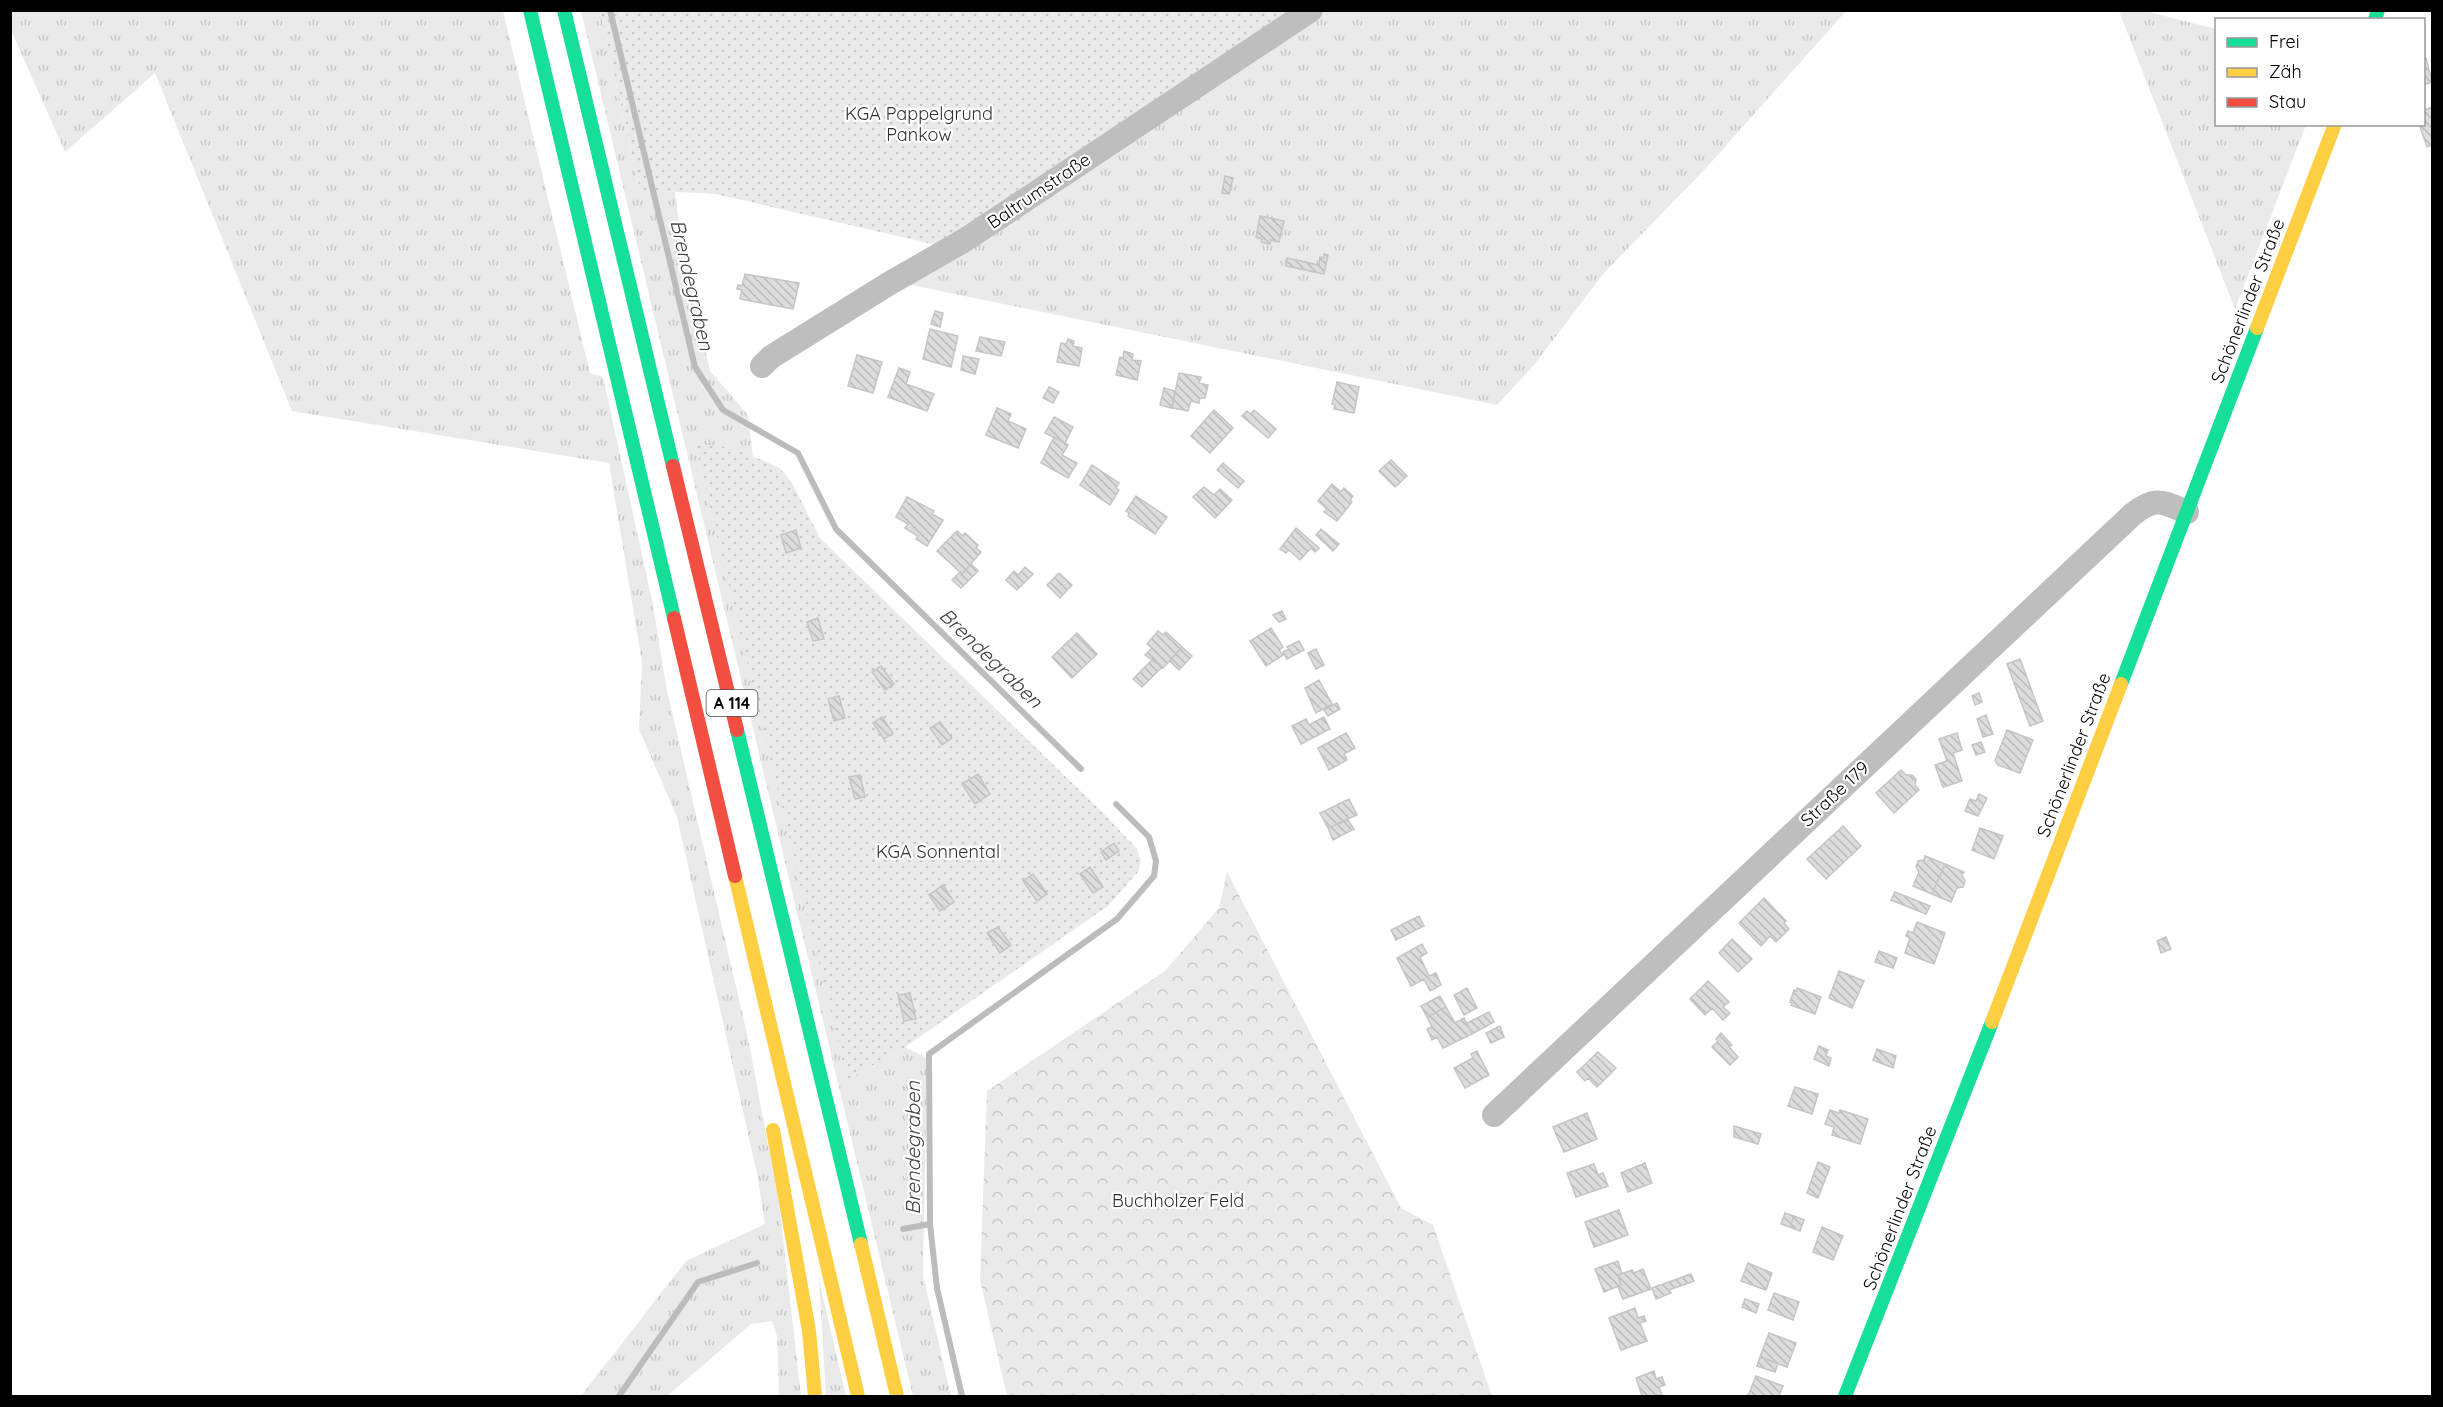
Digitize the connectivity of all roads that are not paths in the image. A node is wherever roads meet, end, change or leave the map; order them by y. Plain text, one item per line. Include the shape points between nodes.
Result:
1 (530, 10) edge
2 (564, 10) edge
3 (1311, 10) edge
4 (2334, 126) edge
5 (762, 366) dead end
6 (2187, 512) junction
7 (684, 654) junction
8 (746, 982) dead end
9 (770, 1111) dead end
10 (1494, 1115) dead end
11 (815, 1396) edge
12 (858, 1396) edge
13 (897, 1396) edge
14 (1845, 1396) edge

1 - 7 main road, A 114
2 - 13 main road, A 114
3 - 5 street, Baltrumstraße via 965,240 890,283
4 - 6 main road, Schönerlinder Straße
6 - 10 street, Straße 179 via 2159,501 2146,504 2133,514
6 - 14 main road, Schönerlinder Straße
7 - 8 main road
7 - 12 main road, A 114
9 - 11 main road via 809,1331

